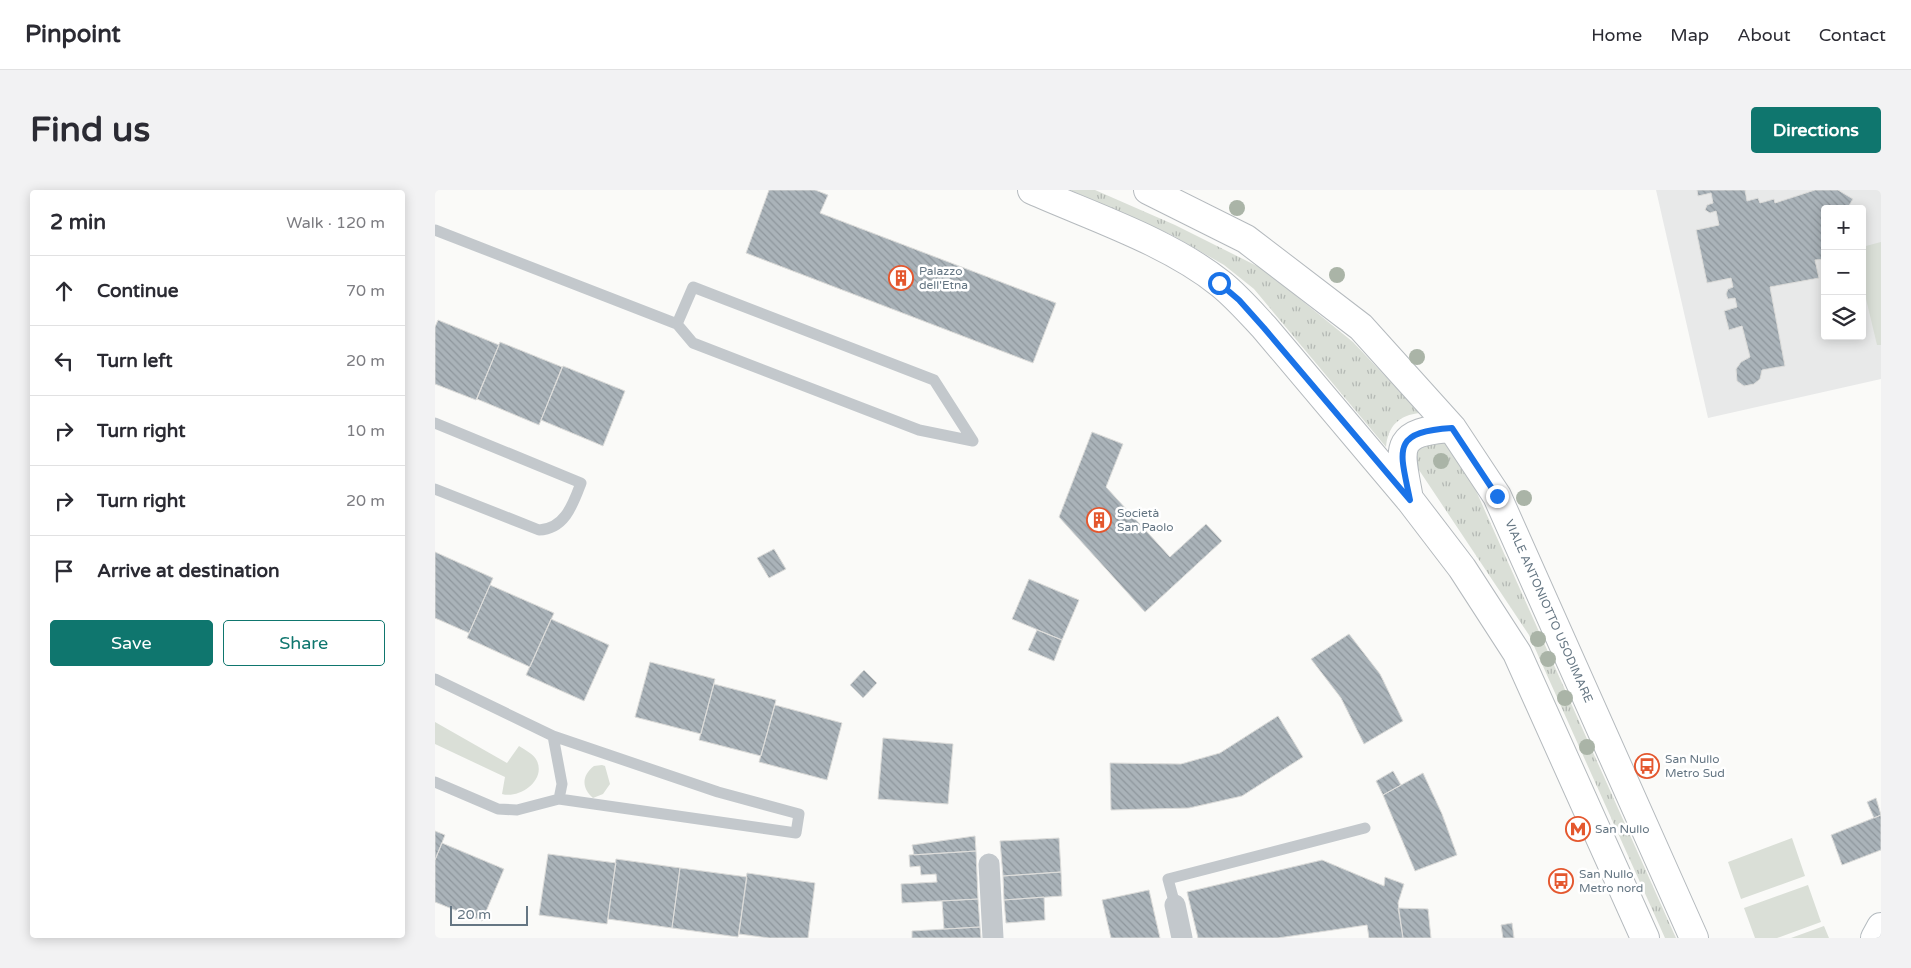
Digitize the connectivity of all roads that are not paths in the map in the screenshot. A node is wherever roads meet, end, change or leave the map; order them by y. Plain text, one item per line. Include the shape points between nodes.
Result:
1 (1032, 190) edge
2 (1149, 190) edge
3 (435, 230) edge
4 (677, 324) junction
5 (435, 423) edge
6 (1452, 428) junction
7 (435, 489) edge
8 (1410, 500) junction
9 (435, 679) edge
10 (553, 736) junction
11 (435, 782) edge
12 (559, 800) junction
13 (1365, 828) dead end
14 (989, 864) dead end
15 (1175, 905) joint
16 (1881, 927) edge
17 (993, 938) edge
18 (1181, 938) edge
19 (1645, 938) edge
20 (1694, 938) edge
21 (1875, 938) edge

1 - 8 main road via 1158,245 1219,283 1264,328
2 - 6 main road, VIALE ANTONIOTTO USODIMARE via 1246,239 1361,327
3 - 4 lane
4 - 4 lane via 693,343 919,430 973,441 934,380 693,287
5 - 7 lane via 581,483 564,520 549,530 539,530
6 - 8 main road via 1425,429 1410,436 1401,454
6 - 20 main road, VIALE ANTONIOTTO USODIMARE via 1497,496
8 - 19 main road via 1462,568 1517,653
9 - 10 lane
10 - 12 lane via 562,784
10 - 12 lane via 718,792 799,814 795,833
11 - 12 lane via 498,809 517,810
13 - 15 lane via 1168,878
14 - 17 street
15 - 18 street
16 - 21 main road

